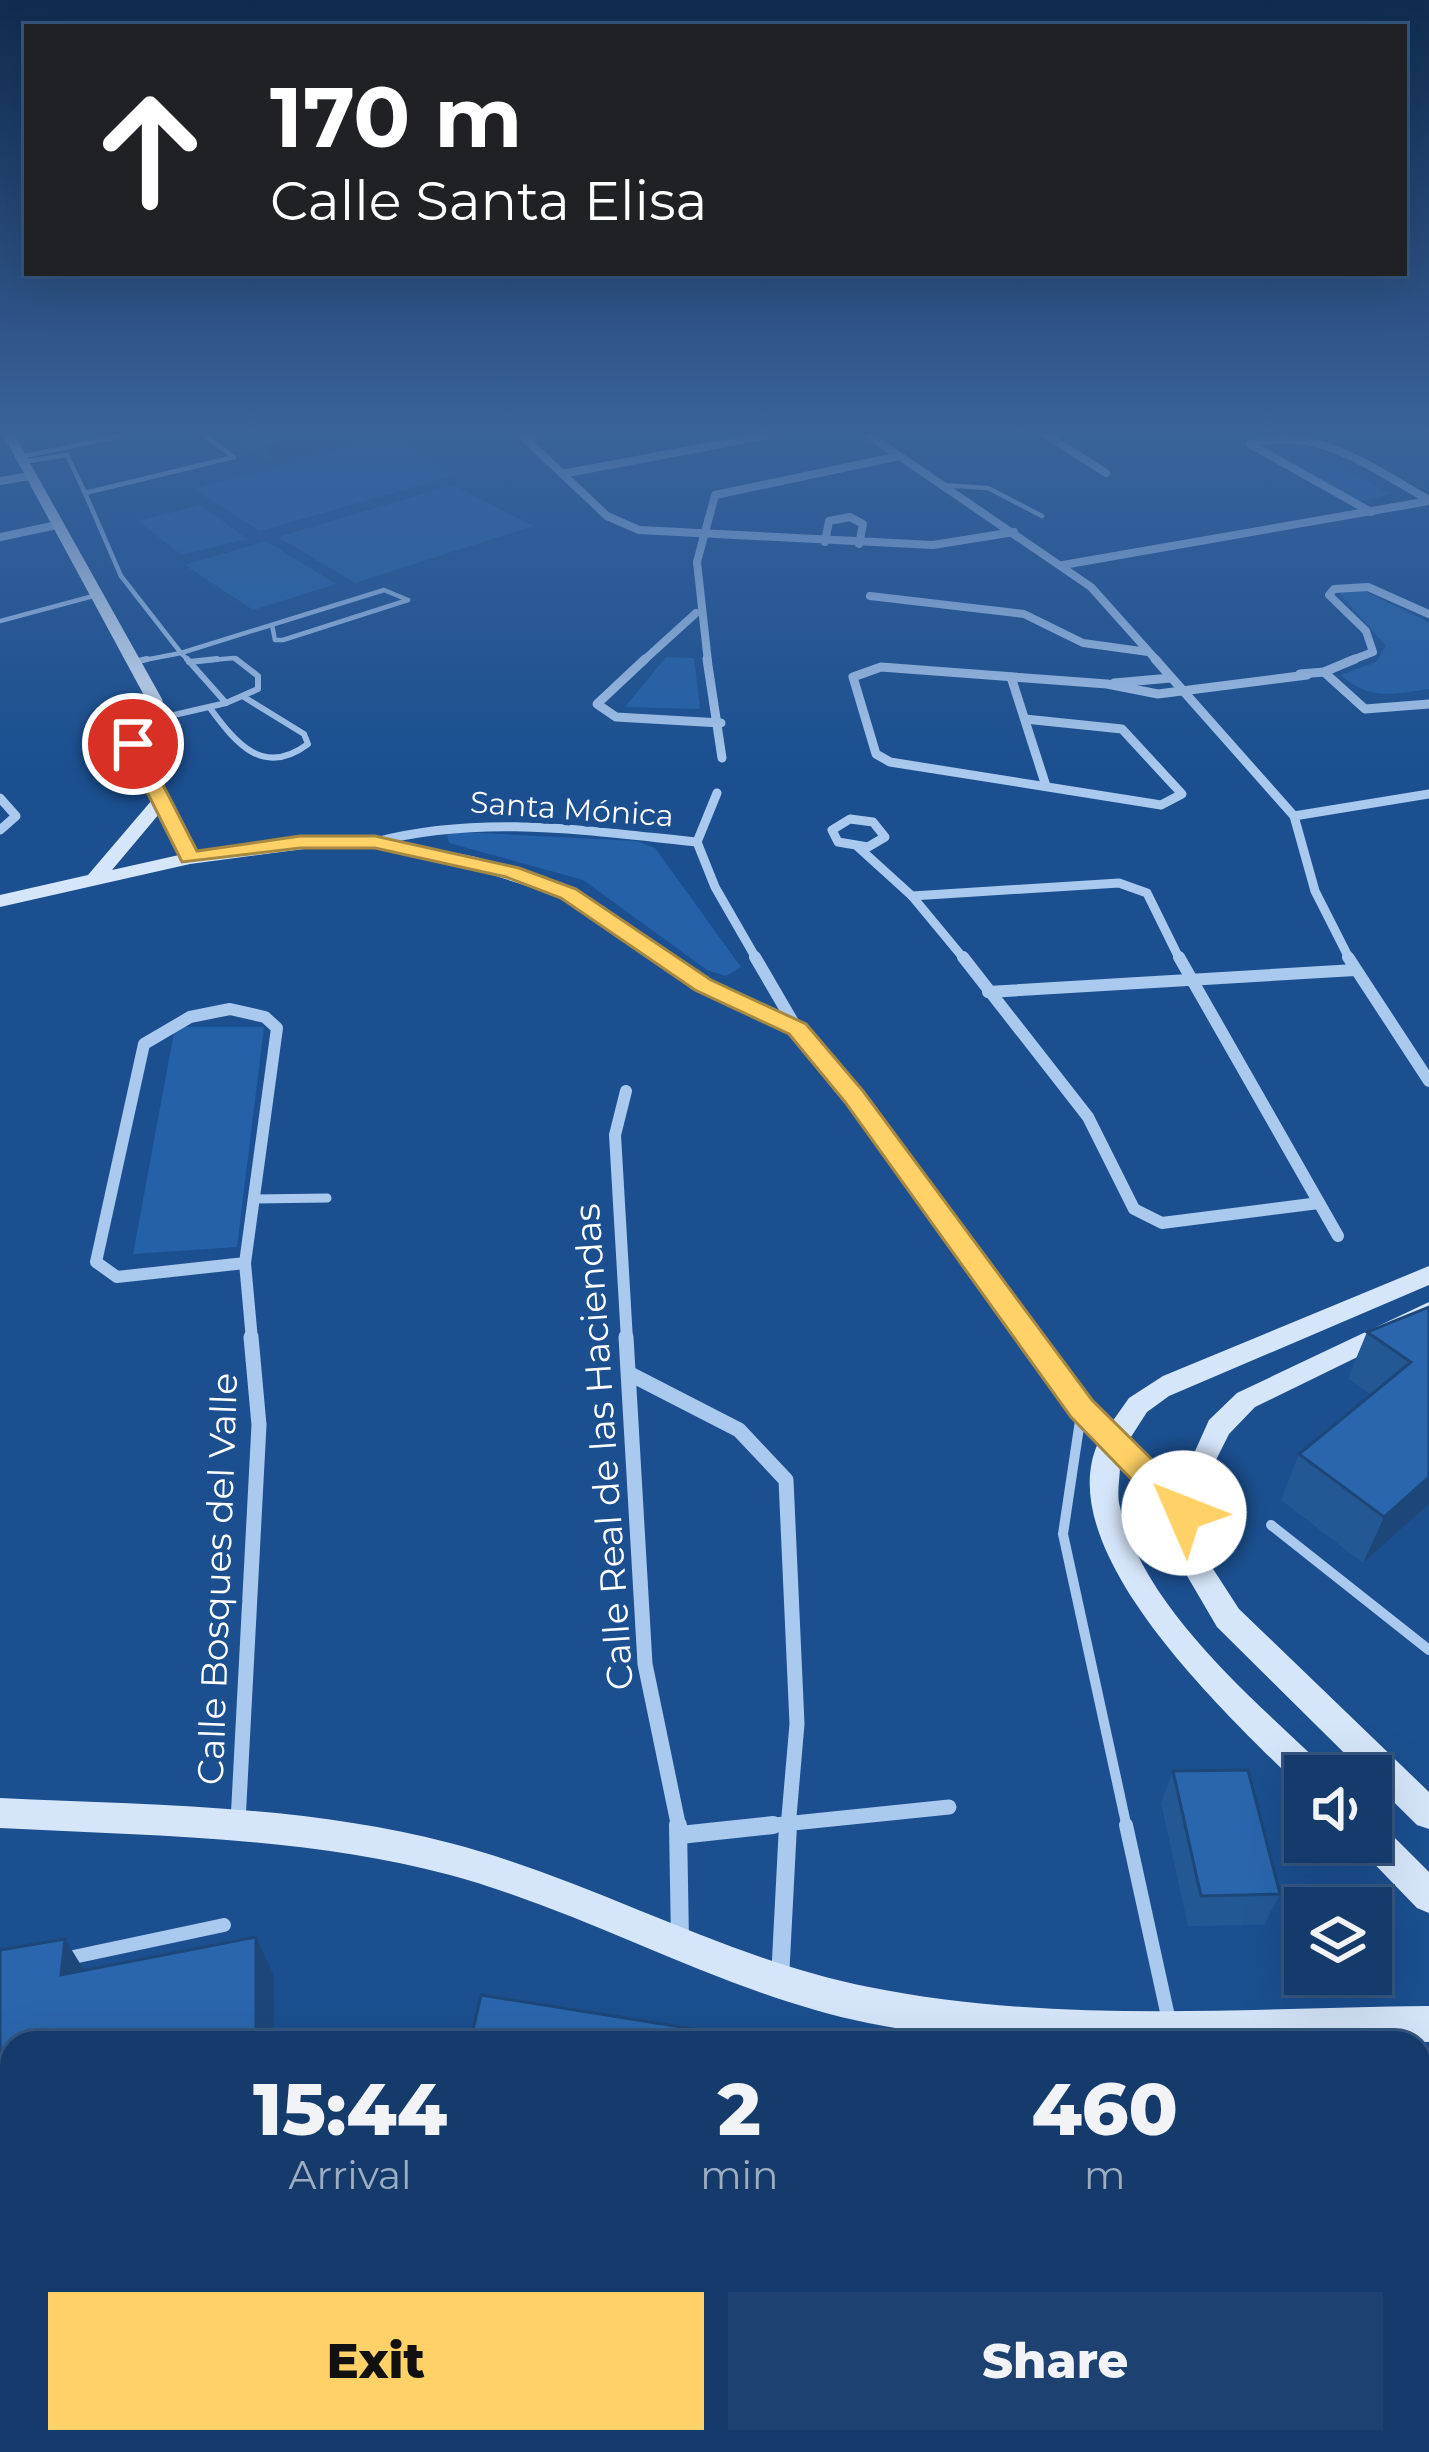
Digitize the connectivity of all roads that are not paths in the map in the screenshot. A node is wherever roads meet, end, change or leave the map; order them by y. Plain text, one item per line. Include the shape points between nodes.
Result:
1 (68, 543) edge
2 (104, 543) edge
3 (696, 543) edge
4 (850, 543) edge
5 (943, 543) edge
6 (1031, 543) edge
7 (1189, 543) edge
8 (860, 544) joint
9 (1063, 565) junction
10 (97, 595) junction
11 (369, 595) junction
12 (871, 596) dead end
13 (386, 608) junction
14 (696, 613) junction
15 (1429, 614) edge
16 (0, 621) edge
17 (272, 626) junction
18 (1148, 652) junction
19 (181, 653) junction
20 (134, 662) junction
21 (189, 662) junction
22 (1324, 672) junction
23 (1011, 677) junction
24 (1171, 678) junction
25 (1106, 684) junction
26 (1185, 692) junction
27 (244, 697) junction
28 (226, 704) junction
29 (1429, 704) edge
30 (210, 708) junction
31 (1025, 719) junction
32 (142, 722) junction
33 (721, 723) junction
34 (722, 758) dead end
35 (1046, 785) junction
36 (717, 793) dead end
37 (1429, 794) edge
38 (0, 798) edge
39 (158, 804) junction
40 (1294, 816) junction
41 (0, 830) edge
42 (375, 842) junction
43 (697, 842) junction
44 (858, 847) junction
45 (190, 858) junction
46 (94, 880) junction
47 (912, 896) junction
48 (0, 901) edge
49 (1355, 970) junction
50 (1191, 981) junction
51 (988, 992) junction
52 (797, 1029) junction
53 (1429, 1081) edge
54 (626, 1091) dead end
55 (254, 1198) junction
56 (327, 1198) dead end
57 (1319, 1203) junction
58 (1339, 1236) dead end
59 (245, 1263) junction
60 (1429, 1275) edge
61 (1429, 1312) edge
62 (632, 1375) junction
63 (1082, 1408) junction
64 (1112, 1442) junction
65 (1184, 1513) junction
66 (1270, 1525) dead end
67 (1429, 1650) edge
68 (1290, 1755) edge
69 (949, 1807) dead end
70 (1428, 1812) edge
71 (0, 1813) edge
72 (238, 1826) junction
73 (789, 1828) junction
74 (680, 1835) junction
75 (1392, 1858) edge
76 (1429, 1896) edge
77 (224, 1924) dead end
78 (680, 1942) junction
79 (45, 1964) edge
80 (780, 1981) junction
81 (1423, 2017) edge
82 (1170, 2024) junction

1 - 10 street
2 - 19 lane
3 - 14 street
4 - 8 street
5 - 8 street
6 - 9 street
7 - 9 street
9 - 18 street
10 - 16 lane
10 - 20 street
11 - 13 lane
11 - 13 lane via 389,590 408,600
11 - 17 lane
12 - 18 street via 1024,614 1083,643
13 - 17 lane via 283,640 275,640
14 - 33 street
14 - 33 street via 597,704 616,717
15 - 22 street via 1375,589 1329,592 1374,645 1360,660
17 - 19 lane
18 - 24 street
19 - 20 lane
19 - 21 lane
20 - 32 street via 157,705
21 - 27 lane via 220,656 246,665 260,686
21 - 28 lane
22 - 26 street
22 - 29 street via 1365,709
23 - 25 street
23 - 31 street
23 - 35 street via 881,668 853,677 882,758
24 - 25 street
24 - 26 street
25 - 26 street
26 - 40 street
27 - 28 lane
27 - 30 lane via 308,744 285,759 254,758
28 - 30 lane
30 - 32 lane
31 - 35 street
31 - 35 street via 1130,732 1182,794 1160,805
32 - 39 street via 133,744
33 - 34 street
36 - 43 street
37 - 40 street
38 - 41 street via 13,808 13,821
39 - 45 street
39 - 46 street
40 - 49 street via 1315,891
42 - 43 street, Santa Mónica via 482,823
42 - 45 street via 300,842
42 - 52 street via 568,893 703,985
43 - 52 street
44 - 44 street via 881,842 882,827 860,819 835,826 834,838
44 - 47 street
45 - 46 street
46 - 48 street
47 - 50 street via 1119,883 1147,892
47 - 51 street
49 - 50 street
49 - 53 street
50 - 51 street
50 - 57 street
51 - 57 street via 1072,1092 1143,1216 1162,1223
52 - 63 street
54 - 62 street, Calle Real de las Haciendas via 615,1135
55 - 56 lane
55 - 59 street, Calle Bosques del Valle
55 - 59 street, Calle Bosques del Valle via 277,1028 247,1011 169,1024 144,1044 96,1262 117,1277
57 - 58 street
59 - 72 street, Calle Bosques del Valle via 259,1425
60 - 64 street via 1163,1387 1139,1403
61 - 65 street via 1246,1400 1219,1427
62 - 73 street via 750,1437 786,1480 797,1724
62 - 74 street, Calle Real de las Haciendas via 645,1664
63 - 64 street
63 - 82 lane via 1064,1534
64 - 65 street
64 - 68 street via 1100,1475 1102,1503 1144,1589 1184,1647
65 - 70 street via 1190,1557 1228,1618
66 - 67 lane
69 - 73 street
71 - 72 street
72 - 78 street via 451,1860
73 - 74 street
73 - 80 street
74 - 78 street, Calle Real de las Haciendas
75 - 76 street
77 - 79 lane
78 - 80 street
80 - 82 street via 981,2021
81 - 82 street

